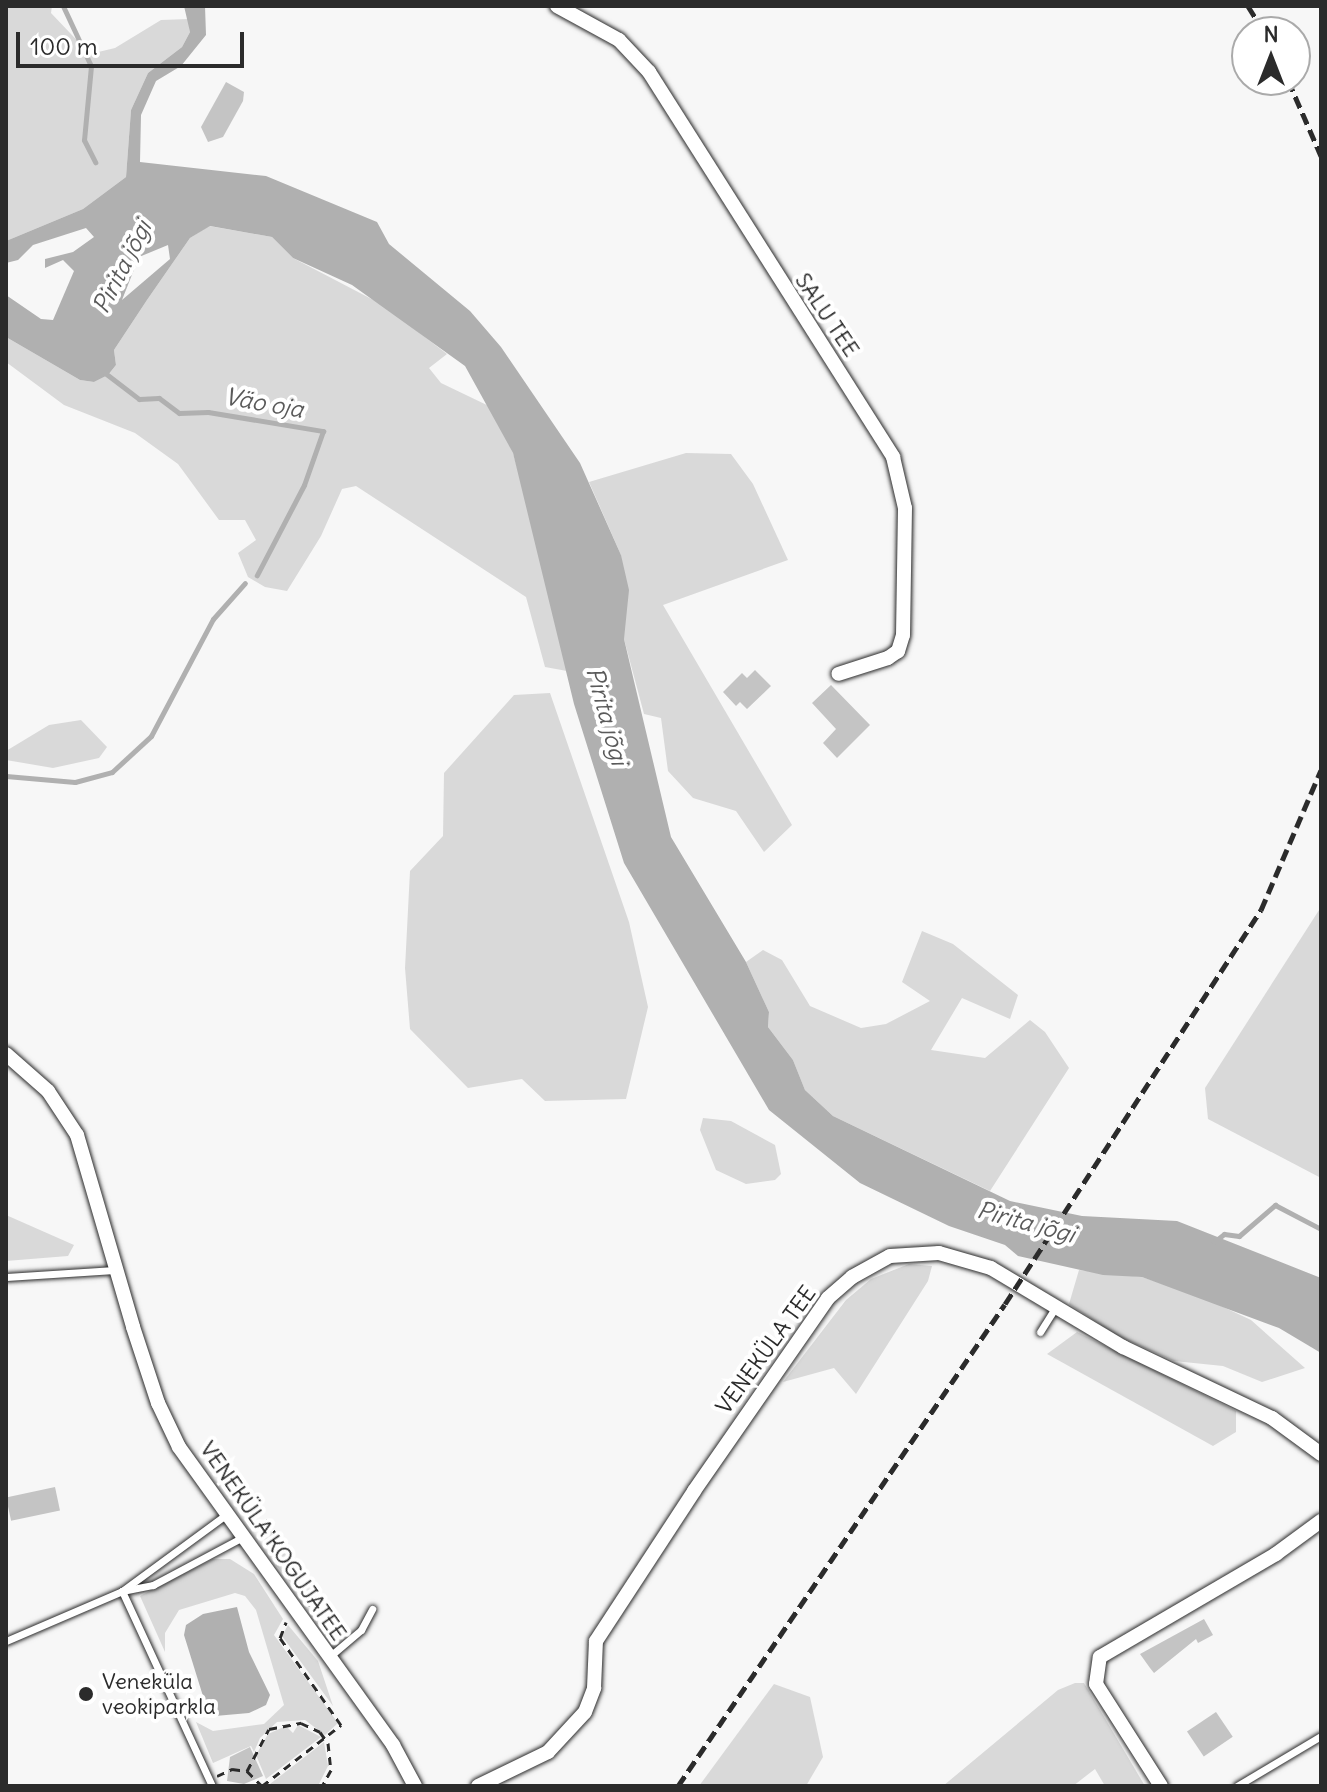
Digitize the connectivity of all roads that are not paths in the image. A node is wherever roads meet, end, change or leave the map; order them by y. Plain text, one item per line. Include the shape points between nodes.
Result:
1 (557, 6) edge
2 (838, 674) dead end
3 (6, 1054) edge
4 (118, 1270) junction
5 (6, 1277) edge
6 (1055, 1308) junction
7 (1040, 1332) dead end
8 (1321, 1454) edge
9 (224, 1516) junction
10 (1321, 1521) edge
11 (241, 1538) junction
12 (122, 1591) junction
13 (372, 1609) dead end
14 (6, 1641) edge
15 (329, 1657) junction
16 (1321, 1736) edge
17 (211, 1782) edge
18 (415, 1786) edge
19 (478, 1786) edge
20 (1161, 1786) edge
21 (1237, 1786) edge

1 - 2 street, SALU TEE via 619,40 649,72 893,457 905,508 903,635 898,651 888,658
3 - 4 street, VENEKÜLA KOGUJATEE via 48,1091 77,1135
4 - 5 lane
4 - 9 street, VENEKÜLA KOGUJATEE via 158,1403
6 - 7 lane
6 - 8 street, VENEKÜLA TEE via 1272,1418
6 - 19 street, VENEKÜLA TEE via 991,1268 939,1253 890,1256 852,1277 808,1324 604,1628 594,1652 594,1688 585,1712 548,1752
9 - 11 street, VENEKÜLA KOGUJATEE
9 - 12 lane
10 - 20 street via 1276,1554 1100,1657 1096,1684
11 - 12 lane via 153,1585
11 - 15 street, VENEKÜLA KOGUJATEE
12 - 14 lane
12 - 17 lane
13 - 15 lane via 352,1638
15 - 18 street, VENEKÜLA KOGUJATEE via 393,1745
16 - 21 lane

